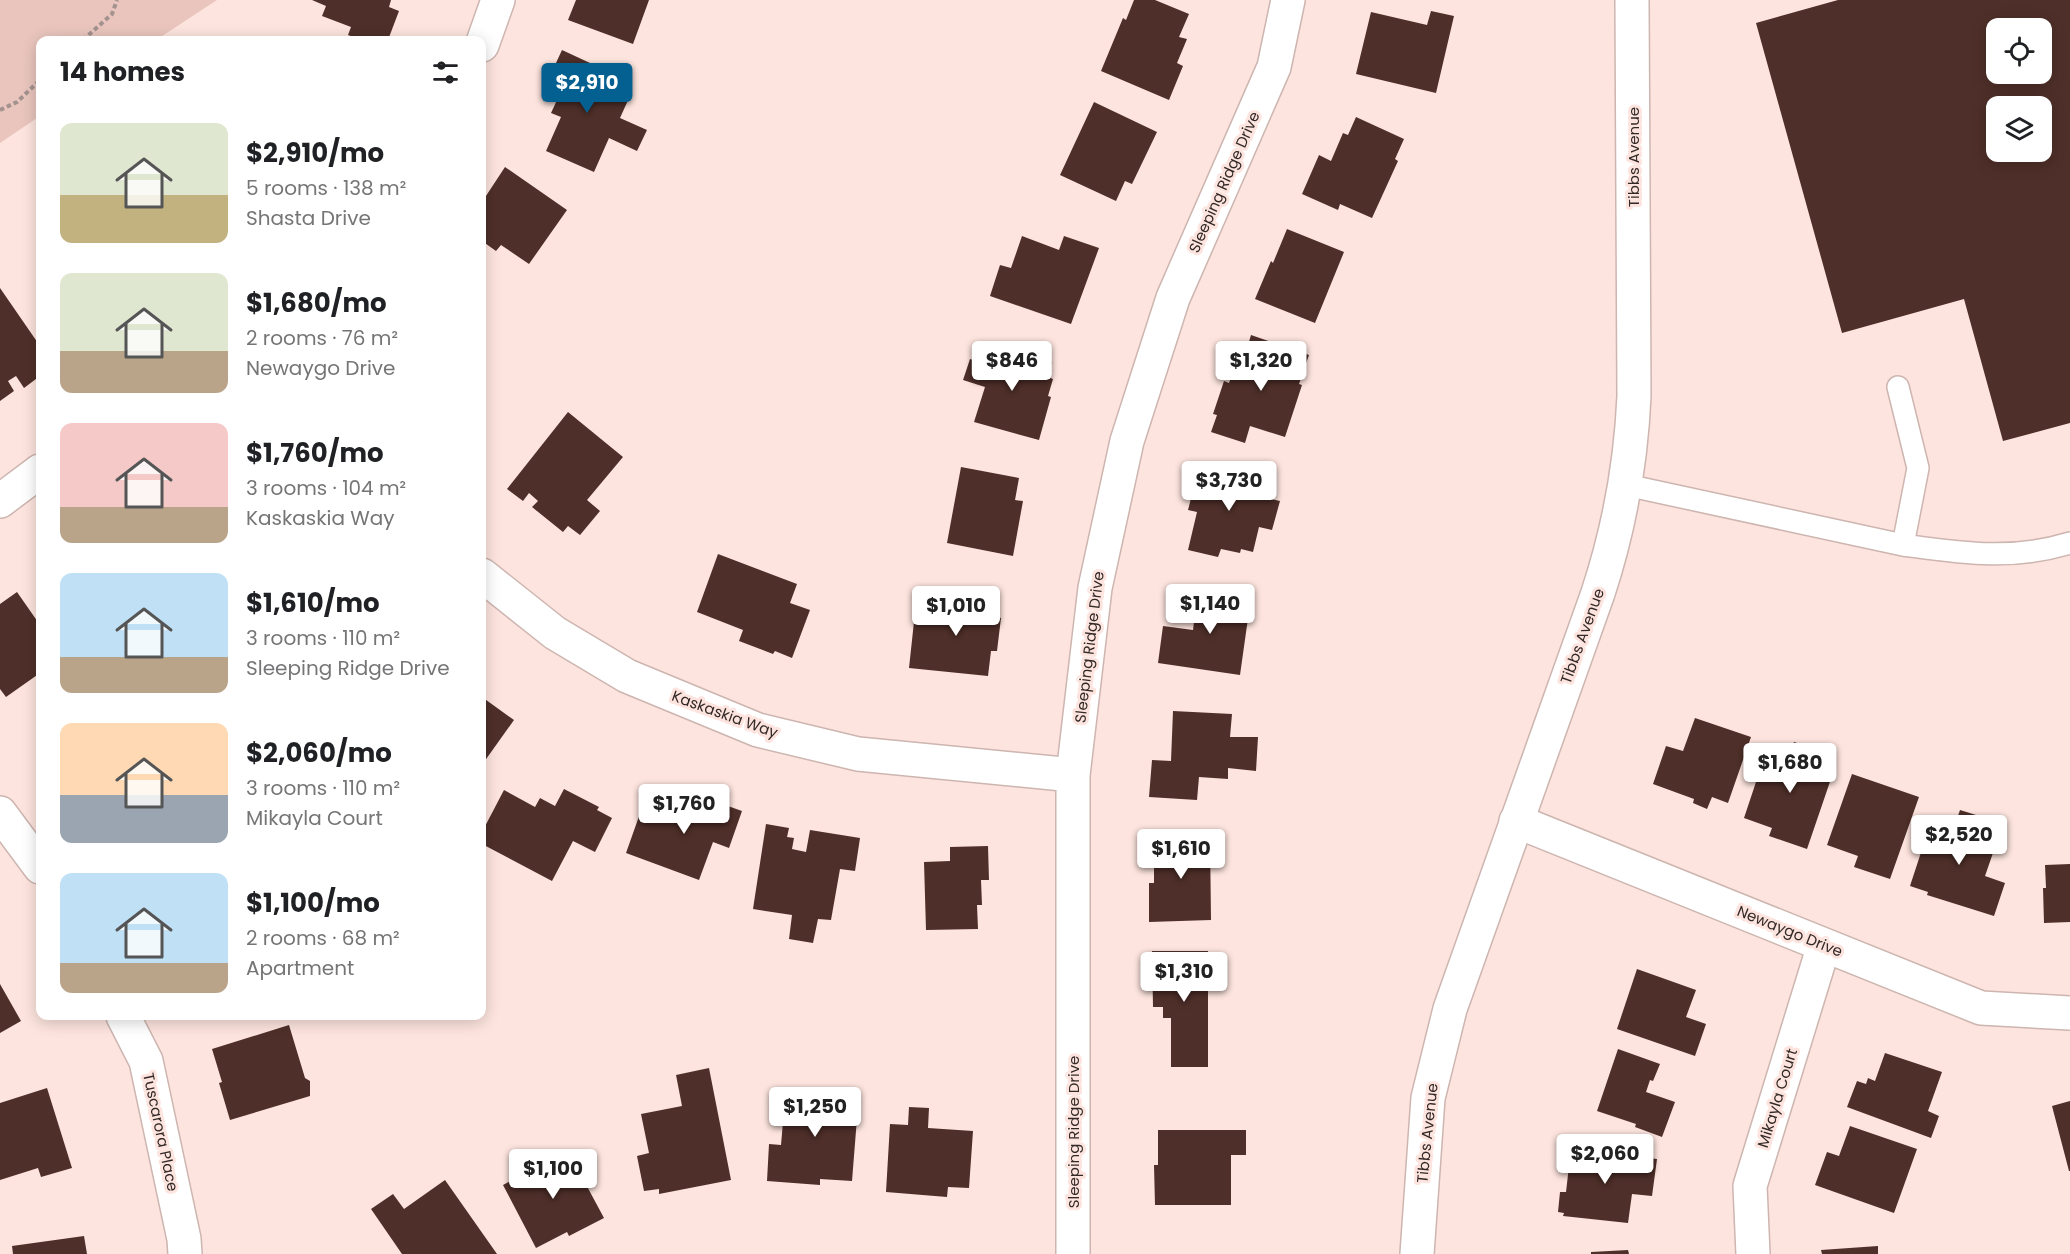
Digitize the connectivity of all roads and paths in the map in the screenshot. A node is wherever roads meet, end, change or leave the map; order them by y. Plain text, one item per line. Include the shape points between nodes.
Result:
1 (117, 0) edge
2 (498, 0) edge
3 (1288, 0) edge
4 (1632, 0) edge
5 (88, 36) edge
6 (485, 36) edge
7 (36, 84) edge
8 (0, 110) edge
9 (1898, 387) dead end
10 (36, 474) edge
11 (1626, 485) junction
12 (0, 501) edge
13 (2070, 543) edge
14 (1902, 545) junction
15 (486, 578) edge
16 (1073, 775) junction
17 (0, 813) edge
18 (1516, 821) junction
19 (36, 862) edge
20 (1824, 945) junction
21 (2070, 1013) edge
22 (125, 1020) edge
23 (185, 1254) edge
24 (1073, 1254) edge
25 (1417, 1254) edge
26 (1754, 1254) edge

1 - 5 path via 112,14
2 - 6 street
3 - 16 street, Sleeping Ridge Drive via 1274,67 1173,298 1127,441 1095,588
4 - 11 street, Tibbs Avenue via 1634,396
7 - 8 path via 17,102
9 - 14 lane via 1918,468
10 - 12 street
11 - 14 lane
11 - 18 street, Tibbs Avenue via 1604,574
13 - 14 lane via 2000,555
15 - 16 street, Kaskaskia Way via 555,633 627,676 758,730 858,754
16 - 24 street, Sleeping Ridge Drive
17 - 19 street
18 - 20 street, Newaygo Drive
18 - 25 street, Tibbs Avenue via 1459,980 1434,1069 1428,1098
20 - 21 street, Newaygo Drive via 1981,1008
20 - 26 street, Mikayla Court via 1750,1186
22 - 23 street, Tuscarora Place via 146,1061

